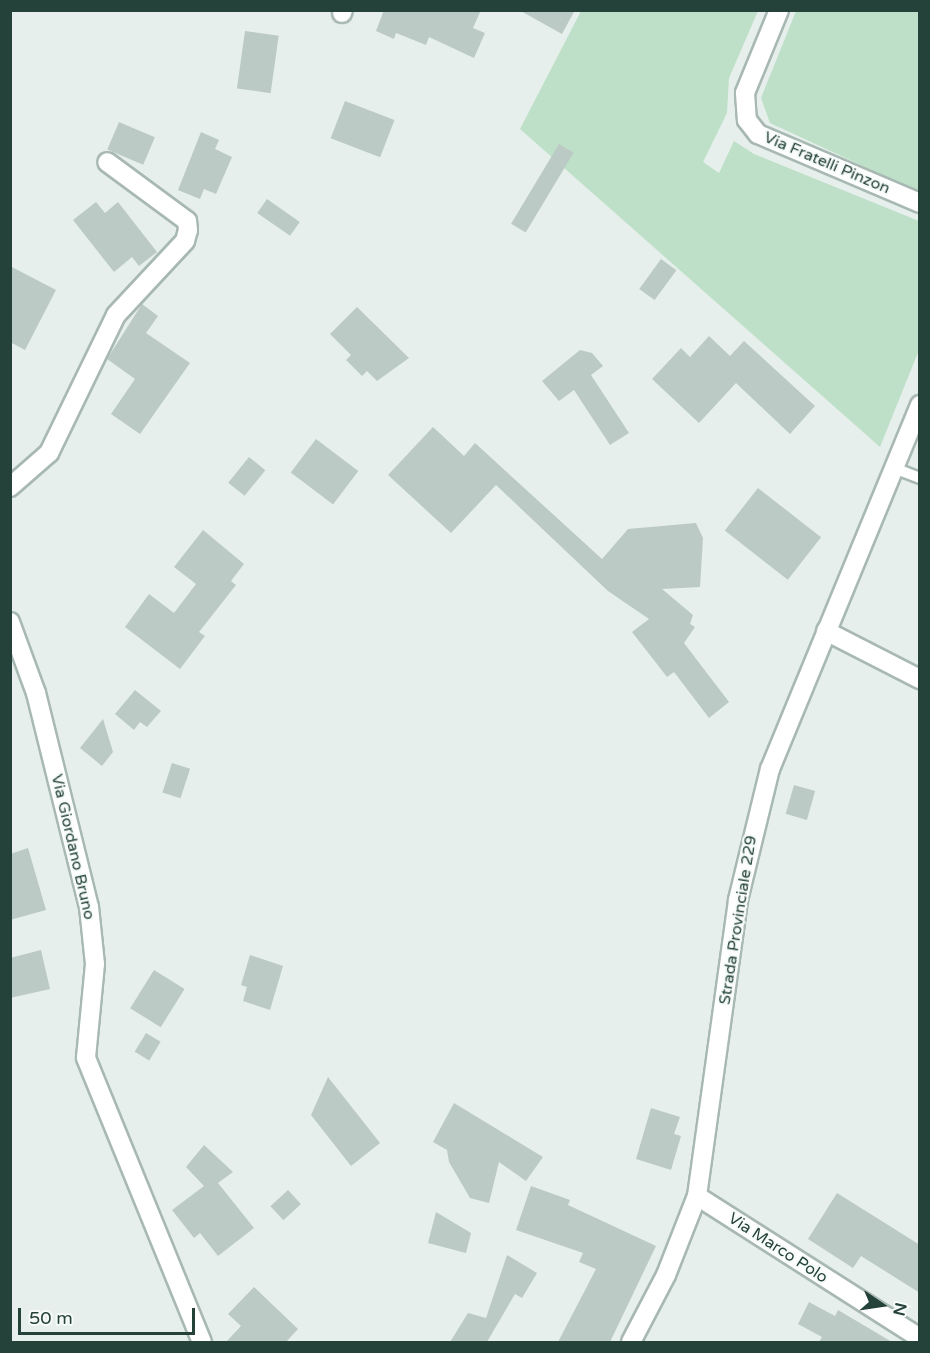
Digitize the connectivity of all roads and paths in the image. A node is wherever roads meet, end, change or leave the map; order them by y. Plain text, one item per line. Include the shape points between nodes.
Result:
1 (779, 10) edge
2 (106, 162) dead end
3 (920, 203) edge
4 (920, 405) edge
5 (894, 468) junction
6 (920, 478) edge
7 (10, 487) edge
8 (10, 622) edge
9 (826, 632) junction
10 (920, 679) edge
11 (697, 1196) junction
12 (920, 1338) edge
13 (202, 1342) edge
14 (631, 1342) edge

1 - 3 street, Via Fratelli Pinzon via 745,93 747,120 758,134
2 - 7 street via 187,220 185,241 116,315 49,453
4 - 5 street, Strada Provinciale 229
5 - 6 lane
5 - 9 street, Strada Provinciale 229
8 - 13 street, Via Giordano Bruno via 36,693 89,907 94,964 86,1058
9 - 10 street
9 - 11 street, Strada Provinciale 229 via 770,769 752,830 738,900
11 - 12 street, Via Marco Polo
11 - 14 street, Strada Provinciale 229 via 666,1275

